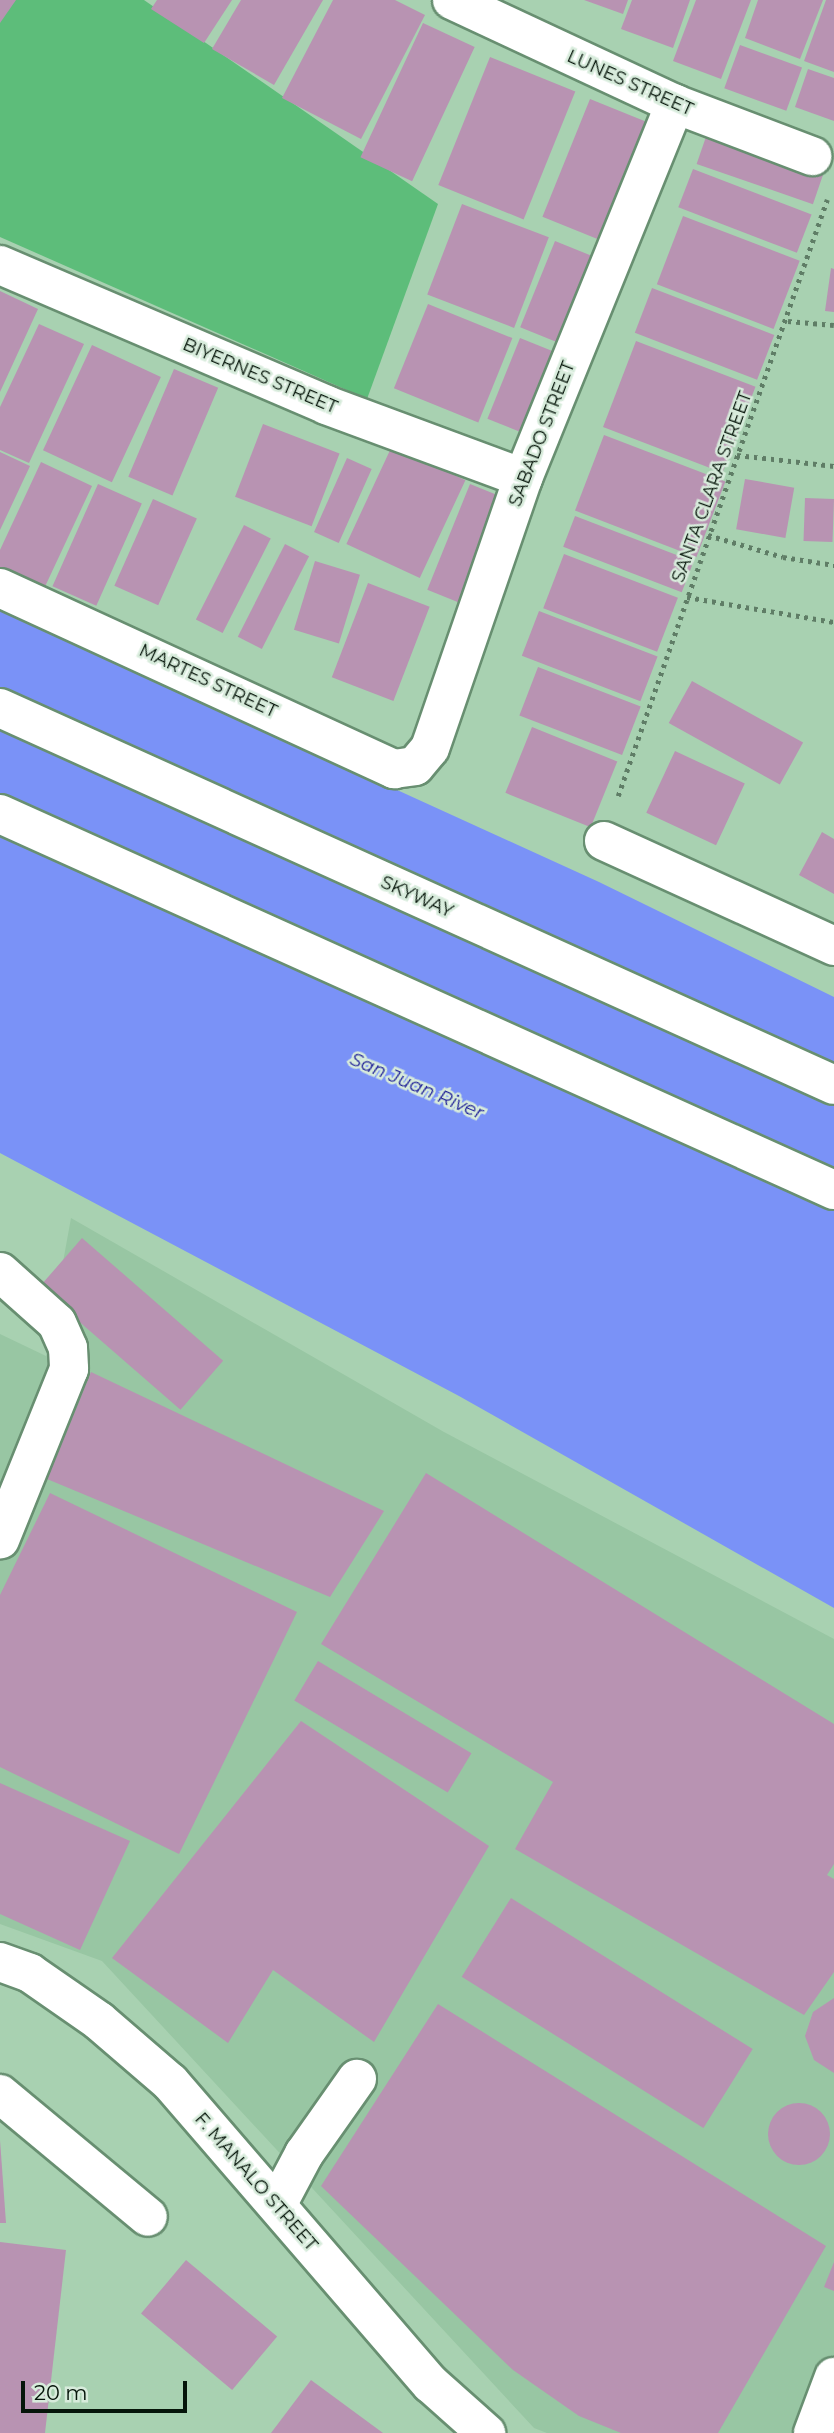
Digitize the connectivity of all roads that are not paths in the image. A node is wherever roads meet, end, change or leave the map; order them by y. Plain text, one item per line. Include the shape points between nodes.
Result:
1 (452, 0) edge
2 (675, 104) junction
3 (812, 156) dead end
4 (0, 265) edge
5 (523, 478) junction
6 (0, 588) edge
7 (0, 708) edge
8 (415, 766) joint
9 (0, 814) edge
10 (604, 841) dead end
11 (834, 946) edge
12 (834, 1085) edge
13 (834, 1190) edge
14 (0, 1272) edge
15 (0, 1540) edge
16 (0, 1962) edge
17 (357, 2079) dead end
18 (0, 2094) edge
19 (277, 2205) junction
20 (148, 2217) dead end
21 (834, 2377) edge
22 (486, 2433) edge
23 (813, 2433) edge

1 - 2 main road, LUNES STREET
2 - 3 main road, LUNES STREET
2 - 5 main road, SABADO STREET
4 - 5 main road, BIYERNES STREET via 326,405
5 - 8 main road, SABADO STREET via 430,748
6 - 8 main road, MARTES STREET via 394,769
7 - 12 main road, SKYWAY
9 - 13 main road
10 - 11 main road
14 - 15 main road via 57,1323 68,1348 69,1369
16 - 19 main road, F. MANALO STREET via 30,1973 99,2021 170,2082
17 - 19 main road via 304,2154
18 - 20 main road
19 - 22 main road, F. MANALO STREET via 431,2384
21 - 23 main road

